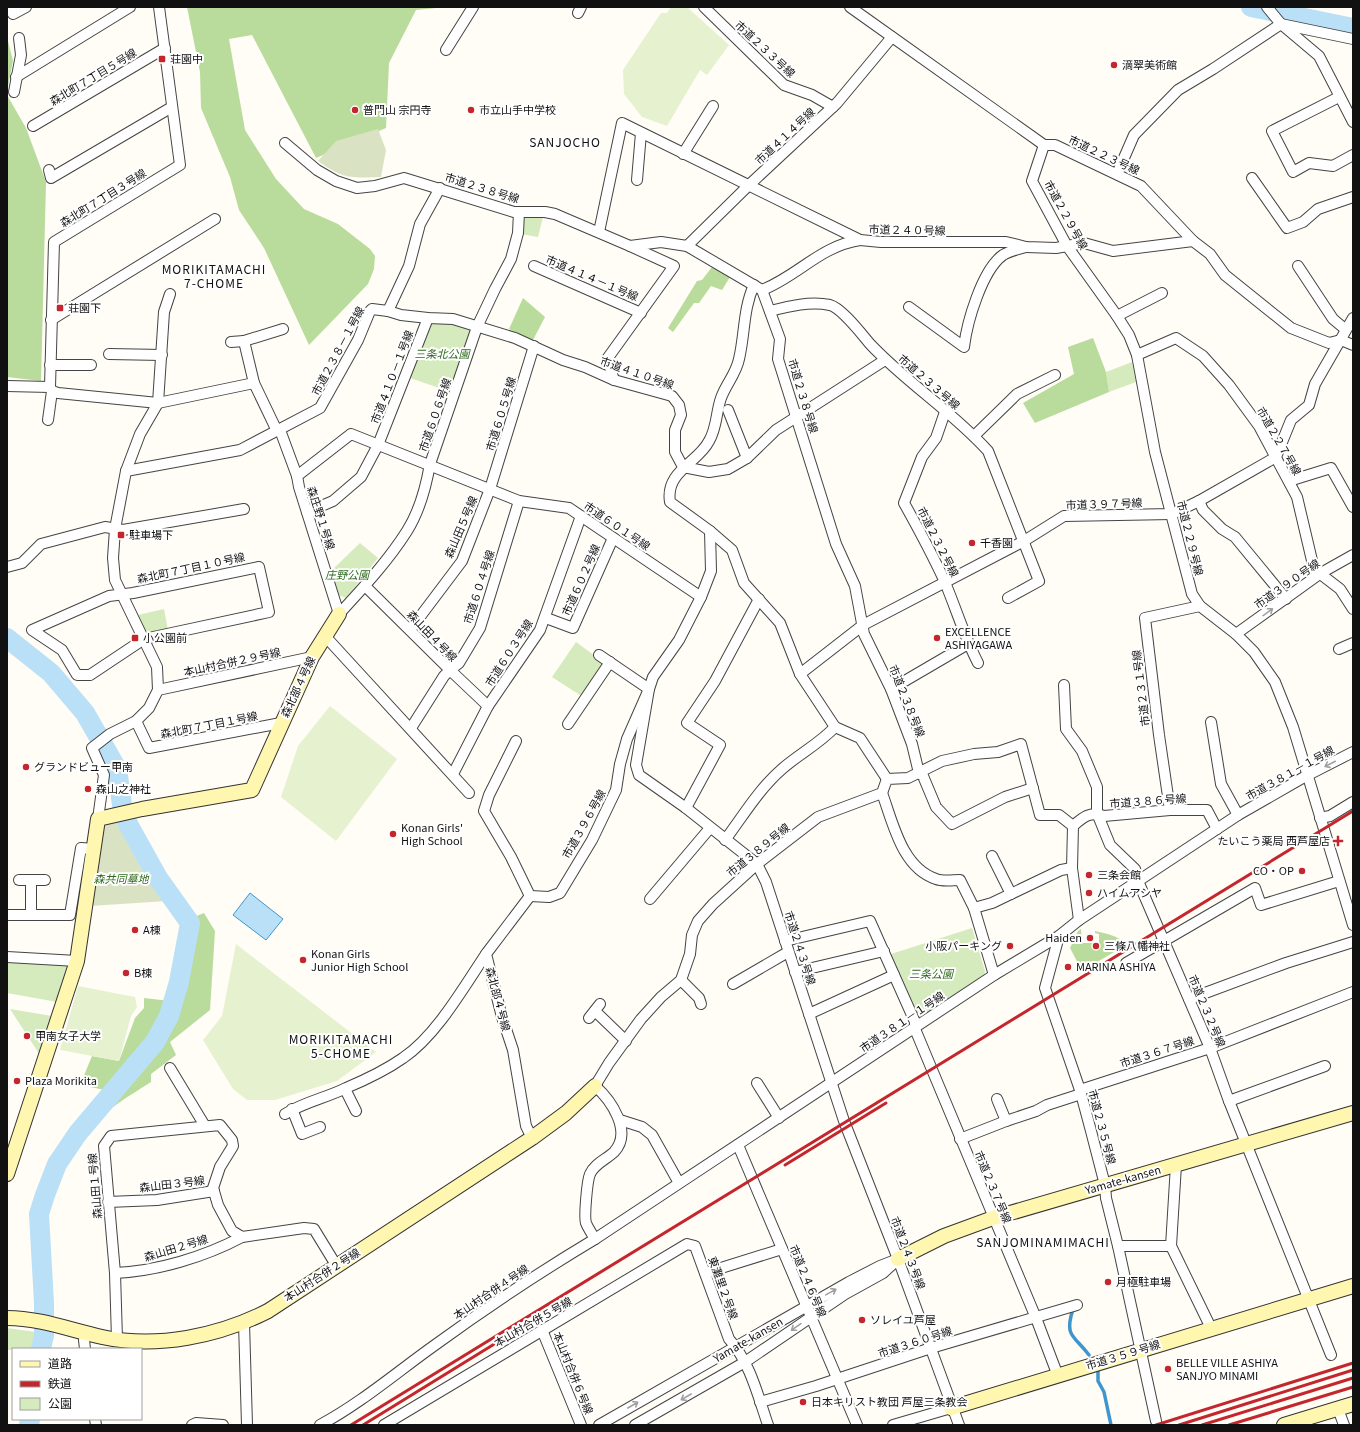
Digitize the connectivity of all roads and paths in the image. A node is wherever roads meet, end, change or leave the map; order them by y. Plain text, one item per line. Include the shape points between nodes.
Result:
1 (26, 7) edge
2 (130, 7) edge
3 (159, 7) edge
4 (472, 7) edge
5 (850, 7) edge
6 (1267, 7) edge
7 (707, 8) edge
8 (11, 11) edge
9 (1279, 21) junction
10 (892, 37) junction
11 (19, 38) dead end
12 (1353, 39) edge
13 (165, 48) junction
14 (446, 50) dead end
15 (16, 76) junction
16 (14, 92) dead end
17 (1339, 97) junction
18 (713, 106) dead end
19 (172, 107) junction
20 (833, 107) junction
21 (1353, 122) edge
22 (32, 126) dead end
23 (641, 133) junction
24 (285, 144) dead end
25 (1044, 145) junction
26 (683, 154) junction
27 (1353, 155) edge
28 (49, 170) dead end
29 (1117, 174) junction
30 (1252, 178) dead end
31 (637, 180) dead end
32 (748, 186) junction
33 (440, 188) junction
34 (1353, 197) edge
35 (519, 212) junction
36 (215, 219) dead end
37 (599, 232) junction
38 (860, 240) junction
39 (1193, 241) junction
40 (630, 246) junction
41 (687, 246) junction
42 (1067, 246) junction
43 (1026, 247) junction
44 (534, 266) dead end
45 (1298, 266) dead end
46 (758, 288) junction
47 (1162, 293) dead end
48 (170, 294) dead end
49 (909, 307) dead end
50 (388, 311) junction
51 (770, 311) junction
52 (641, 312) junction
53 (1118, 316) junction
54 (428, 318) junction
55 (1353, 318) edge
56 (51, 320) junction
57 (478, 327) junction
58 (1345, 329) junction
59 (283, 330) dead end
60 (1341, 340) junction
61 (244, 341) junction
62 (231, 342) dead end
63 (1353, 345) edge
64 (534, 346) junction
65 (109, 354) dead end
66 (162, 355) junction
67 (1137, 355) junction
68 (885, 360) junction
69 (50, 365) junction
70 (91, 365) dead end
71 (1054, 375) dead end
72 (614, 380) junction
73 (254, 383) junction
74 (7, 386) edge
75 (51, 389) junction
76 (158, 403) junction
77 (728, 410) dead end
78 (945, 412) junction
79 (797, 417) junction
80 (48, 420) dead end
81 (279, 430) junction
82 (974, 436) junction
83 (378, 445) junction
84 (1276, 457) junction
85 (747, 458) junction
86 (430, 464) junction
87 (683, 467) junction
88 (126, 471) junction
89 (297, 476) junction
90 (1289, 481) junction
91 (490, 489) junction
92 (519, 501) junction
93 (1199, 501) junction
94 (1353, 507) edge
95 (244, 509) dead end
96 (307, 512) junction
97 (1172, 514) junction
98 (581, 516) junction
99 (115, 530) junction
100 (710, 531) junction
101 (612, 538) junction
102 (1024, 541) junction
103 (1353, 555) edge
104 (7, 567) edge
105 (1321, 574) junction
106 (944, 581) junction
107 (365, 586) junction
108 (122, 594) junction
109 (701, 597) junction
110 (1008, 598) dead end
111 (759, 599) junction
112 (1286, 599) junction
113 (1200, 606) junction
114 (1353, 609) edge
115 (339, 614) junction
116 (546, 618) junction
117 (863, 625) junction
118 (410, 630) junction
119 (1236, 634) junction
120 (325, 636) junction
121 (144, 639) junction
122 (1353, 643) edge
123 (968, 644) junction
124 (1339, 649) dead end
125 (599, 655) dead end
126 (312, 657) junction
127 (610, 662) junction
128 (978, 663) dead end
129 (450, 670) junction
130 (800, 674) junction
131 (1064, 684) dead end
132 (650, 689) junction
133 (891, 689) junction
134 (158, 690) junction
135 (488, 706) junction
136 (136, 720) junction
137 (1211, 722) dead end
138 (281, 723) junction
139 (568, 724) dead end
140 (836, 727) junction
141 (411, 728) junction
142 (516, 741) dead end
143 (1353, 752) edge
144 (453, 774) junction
145 (919, 774) junction
146 (1306, 776) junction
147 (887, 779) junction
148 (1033, 788) junction
149 (469, 793) dead end
150 (882, 793) junction
151 (1353, 802) edge
152 (686, 808) junction
153 (1170, 810) junction
154 (1097, 813) junction
155 (1238, 815) junction
156 (103, 818) junction
157 (1320, 818) junction
158 (1073, 826) junction
159 (710, 828) junction
160 (1217, 829) junction
161 (725, 840) junction
162 (94, 849) junction
163 (992, 856) dead end
164 (757, 864) junction
165 (1072, 868) junction
166 (19, 880) dead end
167 (31, 880) junction
168 (45, 880) dead end
169 (1138, 881) junction
170 (1339, 881) junction
171 (1011, 894) junction
172 (530, 896) junction
173 (650, 899) dead end
174 (974, 908) junction
175 (7, 915) edge
176 (31, 915) junction
177 (1079, 920) junction
178 (1353, 925) edge
179 (1059, 936) junction
180 (1164, 940) junction
181 (785, 941) junction
182 (1353, 942) edge
183 (884, 951) junction
184 (788, 952) junction
185 (486, 954) junction
186 (7, 957) edge
187 (77, 961) junction
188 (1126, 963) dead end
189 (795, 972) junction
190 (894, 975) junction
191 (994, 976) junction
192 (681, 980) junction
193 (733, 984) dead end
194 (1353, 992) edge
195 (1189, 999) junction
196 (701, 1004) dead end
197 (595, 1011) dead end
198 (809, 1014) junction
199 (915, 1029) junction
200 (626, 1041) junction
201 (1210, 1048) junction
202 (1325, 1066) dead end
203 (170, 1068) dead end
204 (757, 1083) dead end
205 (831, 1084) junction
206 (595, 1086) junction
207 (345, 1089) junction
208 (1080, 1092) junction
209 (997, 1098) dead end
210 (1229, 1101) junction
211 (356, 1110) dead end
212 (1353, 1113) edge
213 (779, 1118) junction
214 (620, 1120) junction
215 (1006, 1121) junction
216 (205, 1126) junction
217 (320, 1127) dead end
218 (532, 1138) junction
219 (960, 1140) junction
220 (1247, 1144) junction
221 (738, 1145) junction
222 (1176, 1165) junction
223 (7, 1174) edge
224 (679, 1183) junction
225 (1104, 1185) junction
226 (214, 1191) junction
227 (108, 1202) junction
228 (993, 1218) junction
229 (242, 1237) junction
230 (595, 1239) junction
231 (695, 1246) joint
232 (1118, 1246) junction
233 (1171, 1246) junction
234 (782, 1249) junction
235 (898, 1259) junction
236 (336, 1265) junction
237 (114, 1273) junction
238 (705, 1273) junction
239 (1353, 1286) edge
240 (1308, 1299) junction
241 (1078, 1305) dead end
242 (807, 1306) junction
243 (811, 1317) junction
244 (7, 1318) edge
245 (1036, 1318) junction
246 (244, 1323) junction
247 (1211, 1328) junction
248 (542, 1330) junction
249 (86, 1332) junction
250 (117, 1339) junction
251 (737, 1346) junction
252 (85, 1348) edge
253 (931, 1348) junction
254 (1141, 1349) junction
255 (1331, 1354) dead end
256 (745, 1362) junction
257 (1058, 1376) junction
258 (837, 1380) junction
259 (760, 1402) junction
260 (1353, 1404) edge
261 (952, 1408) junction
262 (1338, 1409) junction
263 (1156, 1421) dead end
264 (192, 1425) edge
265 (223, 1425) edge
266 (247, 1425) edge
267 (320, 1425) edge
268 (384, 1425) edge
269 (581, 1425) edge
270 (600, 1425) edge
271 (635, 1425) edge
272 (768, 1425) edge
273 (857, 1425) edge
274 (893, 1425) edge
275 (959, 1425) edge
276 (1284, 1425) edge
277 (1344, 1425) edge

1 - 8 street
2 - 15 street
3 - 13 street, 森北町７丁目３号線
4 - 14 street
5 - 10 street, 市道２２３号線
6 - 9 street
7 - 20 street, 市道２３３号線 via 784,85 812,95
9 - 12 street
9 - 17 street via 1319,56
9 - 29 street via 1213,69 1178,90 1134,135
10 - 20 street, 市道４１４号線
10 - 25 street, 市道２２３号線
11 - 15 street via 21,55
13 - 19 street, 森北町７丁目３号線
13 - 22 street, 森北町７丁目５号線
15 - 16 street
17 - 21 street
17 - 27 street via 1272,131 1293,172 1309,164 1334,166
18 - 26 street
19 - 28 street via 51,178
19 - 56 street, 森北町７丁目３号線 via 180,165 54,242
20 - 32 street, 市道４１４号線
23 - 26 street, 市道２４０号線
23 - 31 street
23 - 37 street, 市道２４０号線 via 622,123
24 - 33 street, 市道２３８号線 via 336,181 357,188 404,178
25 - 29 street, 市道２２３号線 via 1055,146
25 - 42 street, 市道２２９号線 via 1032,181
26 - 32 street, 市道２４０号線
29 - 39 street, 市道２２３号線 via 1141,186
30 - 34 street via 1287,228 1303,221 1318,209
32 - 38 street, 市道２４０号線
32 - 41 street, 市道４１４号線
33 - 35 street, 市道２３８号線
33 - 50 street via 420,224 408,266
35 - 37 street, 市道２３８号線 via 555,214
35 - 57 street, 市道６０６号線 via 518,233 511,259
36 - 56 street
37 - 40 street, 市道２３８号線
38 - 43 street, 市道２４０号線 via 1006,242
38 - 46 street via 845,242 824,252 778,284
39 - 42 street, 市道２４０号線 via 1113,251 1084,243
39 - 60 street, 市道２２３号線 via 1210,254 1225,274 1291,328 1329,344
40 - 41 street via 661,242
40 - 52 street via 674,266
41 - 46 street
42 - 43 street, 市道２４０号線
42 - 53 street, 市道２２９号線
43 - 49 street via 1004,254 994,263 977,297 966,331 964,347
44 - 52 street, 市道４１４－１号線
45 - 58 street via 1333,319
46 - 51 street, 市道２３８号線
46 - 87 street via 748,298 739,360 722,396 710,440 706,447
47 - 53 street
48 - 66 street via 164,312
50 - 54 street, 市道４１０号線
50 - 81 street, 市道２３８－１号線 via 372,308 358,340 320,408
51 - 68 street, 市道２３３号線 via 798,304 831,305
51 - 79 street, 市道２３８号線 via 780,339 778,359
52 - 72 street via 607,359
53 - 67 street, 市道２２９号線
54 - 57 street, 市道４１０号線 via 453,318
54 - 83 street, 市道４１０－１号線
55 - 58 street
56 - 69 street, 森北町７丁目３号線
57 - 64 street, 市道４１０号線
57 - 86 street, 市道６０６号線
58 - 60 street
59 - 61 street
60 - 63 street, 市道２２３号線
60 - 84 street via 1315,384 1309,405 1291,420
61 - 62 street
61 - 73 street, 森庄野１号線
64 - 72 street, 市道４１０号線
64 - 91 street, 市道６０５号線
65 - 66 street
66 - 76 street
67 - 84 street, 市道２２７号線 via 1176,338 1201,355 1229,385 1259,426
67 - 97 street, 市道２２９号線 via 1155,452
68 - 78 street, 市道２３３号線
68 - 79 street
69 - 70 street
69 - 75 street, 森北町７丁目３号線
71 - 82 street via 1017,394
72 - 87 street, 市道４１０号線 via 672,396 679,405 681,415 675,430 675,452
73 - 76 street
73 - 81 street, 森庄野１号線
74 - 75 street
75 - 76 street
75 - 80 street, 森北町７丁目３号線
76 - 88 street via 140,434
77 - 85 street
78 - 82 street, 市道２３３号線
78 - 106 street, 市道２３２号線 via 936,438 922,457 904,503
79 - 85 street via 776,430
79 - 117 street, 市道２３８号線 via 836,544 855,586
81 - 88 street via 240,450
81 - 89 street, 森庄野１号線
82 - 102 street, 市道２３３号線 via 988,451
83 - 86 street, 市道６０１号線
83 - 89 street, 市道６０１号線 via 351,434
83 - 96 street, 市道４１０－１号線 via 361,477 351,487 333,501
84 - 90 street, 市道２２７号線
84 - 93 street, 市道３９７号線
85 - 87 street via 728,469 709,472
86 - 91 street, 市道６０１号線
86 - 107 street, 市道６０６号線 via 426,487 408,530
87 - 100 street via 668,491 670,502
88 - 99 street
89 - 96 street, 森庄野１号線
90 - 94 street via 1331,468
90 - 105 street, 市道２２７号線 via 1297,497 1314,569
91 - 92 street, 市道６０１号線
91 - 118 street, 森山田５号線 via 462,561
92 - 98 street, 市道６０１号線 via 569,508
92 - 129 street, 市道６０４号線 via 480,628 460,663
93 - 97 street, 市道３９７号線
93 - 112 street via 1203,510 1222,529 1235,537
95 - 99 street
96 - 115 street, 森庄野１号線
97 - 102 street, 市道３９７号線 via 1064,516
97 - 113 street, 市道２２９号線 via 1192,594
98 - 101 street, 市道６０１号線
98 - 116 street, 市道６０３号線
99 - 104 street via 105,528 41,544 22,563
99 - 108 street via 115,580
100 - 109 street, 市道２４３号線 via 711,571
100 - 111 street via 732,550 744,583
101 - 109 street, 市道６０１号線
101 - 116 street, 市道６０２号線 via 573,628
102 - 106 street, 市道３９７号線
102 - 110 street, 市道２３３号線 via 1040,581
103 - 105 street, 市道３９０号線
105 - 112 street, 市道３９０号線
105 - 114 street, 市道２２７号線 via 1340,589
106 - 117 street, 市道３９７号線
106 - 123 street, 市道２３２号線
107 - 115 street, 市道６０６号線
107 - 118 street, 森山田４号線
108 - 121 street
108 - 121 street via 109,596 32,630 62,650 77,675 90,675
108 - 121 street, 森北町７丁目１０号線 via 259,567 268,612
109 - 132 street, 市道２４３号線 via 679,640 653,677
111 - 130 street via 780,623
111 - 152 street via 714,681 687,723 720,745
119 -> 112 street, 市道３９０号線
113 - 119 street, 市道２２９号線
113 - 153 street, 市道２３１号線 via 1145,618
115 - 120 street, 森北部４号線
116 - 135 street, 市道６０３号線
117 - 130 street, 市道３９７号線
117 - 133 street, 市道２３８号線 via 864,634
118 - 129 street, 森山田４号線
119 - 146 street, 市道２２９号線 via 1254,652 1275,682 1293,727
120 - 126 street, 森北部４号線
120 - 141 street
121 - 134 street via 157,667
122 - 124 street
123 - 128 street, 市道２３２号線
123 - 133 street
125 - 127 street
126 - 134 street, 本山村合併２９号線
126 - 138 street, 森北部４号線
127 - 132 street
127 - 139 street
129 - 135 street
129 - 141 street, 森山田４号線
130 - 140 street
131 - 154 street, 市道２３２号線 via 1066,729 1082,752 1097,787
132 - 152 street, 市道２４３号線 via 636,765 639,775
132 - 172 street, 市道３９６号線 via 627,739 616,790 592,840 560,893 549,897
133 - 145 street, 市道２３８号線 via 912,744
134 - 136 street via 149,708
135 - 144 street, 市道６０３号線
136 - 138 street, 森北町７丁目１号線 via 149,748
136 - 156 street via 110,734 92,748 104,775
137 - 155 street, 市道３８１－１号線 via 1220,784
138 - 156 street, 森北部４号線 via 252,790
140 - 147 street via 860,738
140 - 161 street via 782,770 757,796
141 - 144 street
142 - 172 street via 489,795 484,811
143 -> 146 street, 市道３８１－１号線
144 - 149 street
145 - 147 street via 908,778
145 - 148 street, 市道２３８号線 via 923,776 936,807 952,824 1005,797
145 - 148 street via 942,762 974,754 998,752 1021,744
146 - 155 street, 市道３８１－１号線
146 - 157 street, 市道２２９号線
147 - 150 street
148 - 158 street via 1040,815 1059,815
150 - 164 street, 市道３８９号線 via 818,817
150 - 174 street via 902,846 921,873 938,880 960,880
151 - 157 street via 1330,816
152 - 159 street, 市道２４３号線
153 - 154 street, 市道３８６号線 via 1104,816
153 - 160 street, 市道３８６号線 via 1207,810
154 - 158 street, 市道３８６号線 via 1085,815
154 - 169 street, 市道２３２号線 via 1110,845 1135,869
155 - 160 street, 市道３８１－１号線
156 - 162 street
157 - 170 street, 市道２２９号線
158 - 165 street
159 - 161 street, 市道２４３号線
159 - 173 street
160 - 169 street, 市道３８１－１号線
161 - 164 street, 市道２４３号線
162 - 176 street via 82,848 70,915
162 - 187 street
163 - 171 street
164 - 181 street, 市道２４３号線 via 766,882
164 - 192 street, 市道３８９号線 via 698,921
165 - 171 street via 1061,870
165 - 177 street
166 - 167 street
167 - 168 street
167 - 176 street
169 - 177 street, 市道３８１－１号線
169 - 180 street, 市道２３２号線
170 - 178 street, 市道２２９号線
170 - 180 street via 1261,905 1255,888
171 - 174 street
172 - 185 street, 森北部４号線
174 - 191 street
175 - 176 street
177 - 179 street, 市道３８１－１号線
179 - 191 street, 市道３８１－１号線
179 - 208 street, 市道２３５号線 via 1045,988
180 - 188 street
180 - 195 street, 市道２３２号線
181 - 183 street, 市道２３７号線 via 870,920
181 - 184 street, 市道２４３号線
182 - 195 street via 1286,963
183 - 189 street
183 - 190 street, 市道２３７号線
184 - 189 street, 市道２４３号線
184 - 193 street
185 - 207 street via 446,1013 422,1041 403,1058
185 - 218 street, 森北部４号線 via 513,1050 526,1126
186 - 187 street
187 - 223 street
189 - 198 street, 市道２４３号線
190 - 198 street
190 - 199 street, 市道２３７号線
191 - 199 street, 市道３８１－１号線
192 - 196 street via 699,998
192 - 200 street via 641,1019
194 - 201 street, 市道３６７号線
195 - 201 street, 市道２３２号線
197 - 200 street
198 - 205 street, 市道２４３号線
199 - 205 street, 市道３８１－１号線
199 - 219 street, 市道２３７号線
200 - 206 street
201 - 208 street, 市道３６７号線
201 - 210 street, 市道２３２号線
202 - 210 street
203 - 216 street
204 - 213 street
205 - 213 street, 市道３８１－１号線
205 - 235 street, 市道２４３号線
206 - 214 street
206 - 218 street, 本山村合併２号線 via 566,1113
207 - 211 street
207 - 217 street via 299,1105 289,1112 302,1134
208 - 215 street, 市道３６７号線
208 - 225 street, 市道２３５号線
209 - 215 street
210 - 220 street, 市道２３２号線
212 - 220 street, Yamate-kansen
213 - 221 street, 市道３８１－１号線
214 - 224 street via 642,1127 652,1135
214 - 230 street via 621,1141 590,1174 586,1222
215 - 219 street, 市道３６７号線
216 - 226 street, 森山田１号線 via 220,1125 232,1140 233,1146 220,1167
216 - 227 street, 森山田１号線 via 111,1136 104,1146
218 - 236 street, 本山村合併２号線
219 - 228 street, 市道２３７号線
220 - 222 street, Yamate-kansen
220 - 240 street, 市道２３２号線
221 - 224 street, 市道３８１－１号線
221 - 234 street, 市道２４６号線
222 - 225 street, Yamate-kansen
222 - 233 street
224 - 230 street, 本山村合併４号線
225 - 228 street, Yamate-kansen
225 - 232 street, 市道２３５号線
226 - 227 street, 森山田３号線 via 158,1200
226 - 229 street via 218,1205 232,1231
227 - 237 street, 森山田１号線
228 - 235 street, Yamate-kansen via 944,1236
228 - 245 street, 市道２３７号線
229 - 236 street, 森山田２号線 via 304,1228 314,1229
229 - 237 street, 森山田２号線 via 225,1246 156,1268
230 - 267 street, 本山村合併４号線 via 543,1270 445,1337 345,1411
231 - 238 street, 東灘里２号線
231 - 248 street, 本山村合併５号線 via 687,1244
232 - 233 street
232 - 254 street, 市道２３５号線
233 - 247 street
234 - 238 street
234 - 242 street, 市道２４６号線
242 -> 235 street, Yamate-kansen via 874,1269
235 - 243 street, Yamate-kansen via 883,1273
235 - 253 street, 市道２４３号線
236 - 246 street, 本山村合併２号線
237 - 250 street, 森山田１号線
238 - 251 street, 東灘里２号線 via 729,1339
239 - 240 street, 市道３５９号線
240 - 247 street, 市道３５９号線
240 - 255 street, 市道２３２号線
241 - 245 street, 市道３６０号線
242 - 243 street, 市道２４６号線
242 - 251 street, Yamate-kansen
243 -> 256 street, Yamate-kansen
243 - 258 street, 市道２４６号線
244 - 249 street, 本山村合併２号線 via 48,1323
245 - 253 street, 市道３６０号線
245 - 257 street, 市道２３７号線
246 - 250 street, 本山村合併２号線 via 212,1332 155,1341
246 - 266 street
247 - 254 street, 市道３５９号線
248 - 268 street, 本山村合併５号線
248 - 269 street, 本山村合併６号線
249 - 250 street, 本山村合併２号線
249 - 252 street
251 - 256 street, 東灘里２号線
270 -> 251 street, Yamate-kansen
253 - 258 street, 市道３６０号線
253 - 261 street, 市道２４３号線
254 - 257 street, 市道３５９号線
254 - 263 street, 市道２３５号線
256 - 259 street, 東灘里２号線
256 -> 271 street, Yamate-kansen
257 - 261 street, 市道３５９号線
258 - 259 street, 市道３６０号線
258 - 273 street, 市道２４６号線
259 - 272 street, 東灘里２号線
260 - 262 street
261 - 274 street, 市道３５９号線
261 - 275 street, 市道２４３号線
262 - 276 street
262 - 277 street
264 - 265 street

